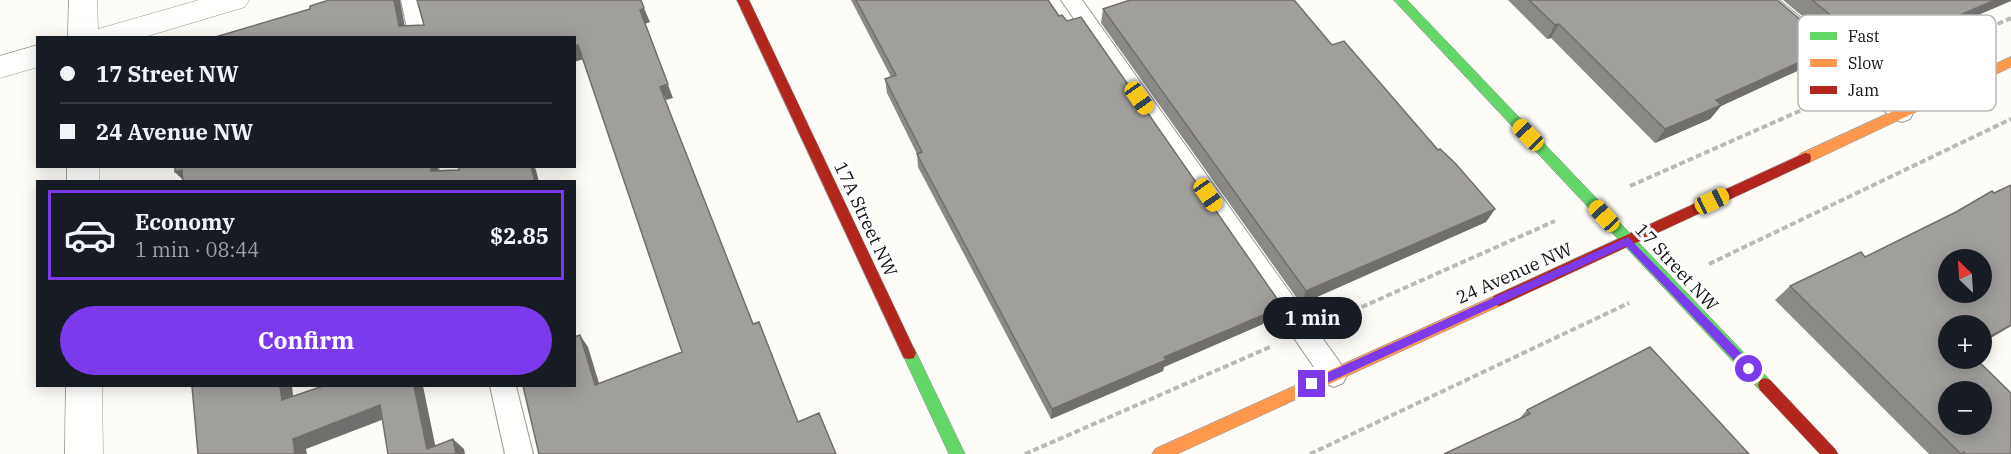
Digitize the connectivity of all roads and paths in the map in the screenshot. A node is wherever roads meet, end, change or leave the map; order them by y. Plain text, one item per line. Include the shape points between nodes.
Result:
1 (83, 0) edge
2 (235, 0) edge
3 (411, 0) edge
4 (743, 0) edge
5 (1071, 0) edge
6 (1400, 0) edge
7 (1765, 0) edge
8 (2011, 18) edge
9 (1996, 25) edge
10 (1798, 28) edge
11 (83, 36) edge
12 (110, 36) edge
13 (420, 36) edge
14 (36, 57) edge
15 (2011, 62) edge
16 (0, 67) edge
17 (1996, 69) edge
18 (1800, 111) edge
19 (1899, 111) edge
20 (1906, 111) edge
21 (1902, 113) junction
22 (2011, 120) edge
23 (1638, 182) dead end
24 (1628, 241) junction
25 (1703, 267) dead end
26 (1633, 301) dead end
27 (1334, 375) junction
28 (84, 387) edge
29 (502, 387) edge
30 (1032, 451) dead end
31 (84, 454) edge
32 (519, 454) edge
33 (957, 454) edge
34 (1025, 454) edge
35 (1160, 454) edge
36 (1310, 454) edge
37 (1830, 454) edge

1 - 11 street
2 - 12 street
3 - 13 lane
4 - 33 street, 17A Street NW
5 - 27 lane
6 - 24 street, 17 Street NW
7 - 10 lane
8 - 9 path
14 - 16 street
15 - 17 street, 24 Avenue NW
18 - 23 path
19 - 21 lane
20 - 21 street, 24 Avenue NW
21 - 24 street, 24 Avenue NW
22 - 25 path
24 - 27 street, 24 Avenue NW
24 - 37 street, 17 Street NW
26 - 36 path
27 - 35 street, 24 Avenue NW
28 - 31 street
29 - 32 lane
30 - 34 path

